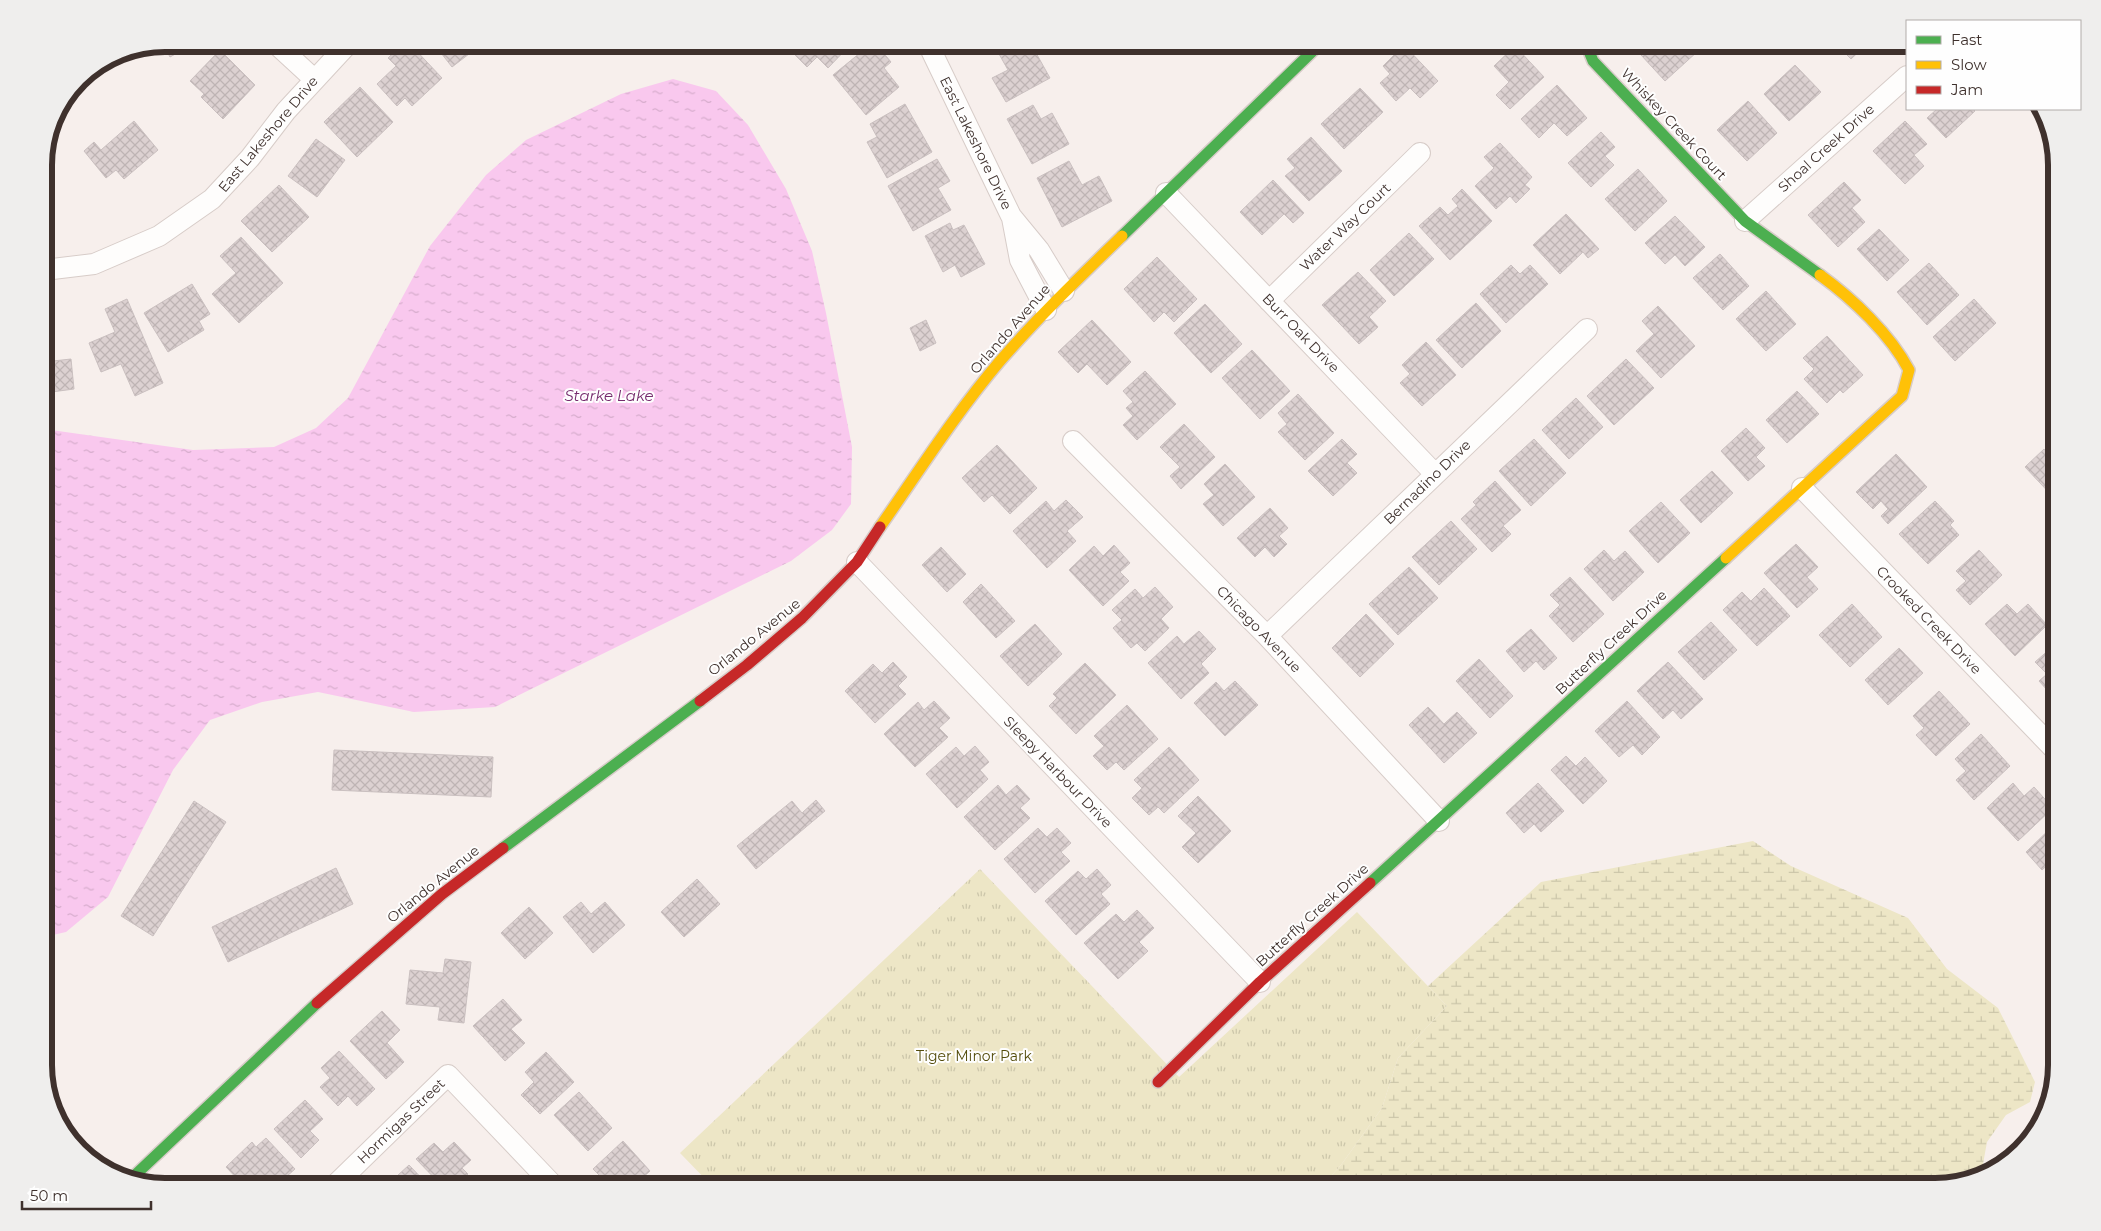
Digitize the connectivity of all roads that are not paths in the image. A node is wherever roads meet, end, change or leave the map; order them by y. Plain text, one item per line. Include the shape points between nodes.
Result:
1 (285, 52) edge
2 (340, 52) edge
3 (932, 52) edge
4 (1312, 52) edge
5 (1589, 52) edge
6 (1906, 77) edge
7 (314, 79) junction
8 (1420, 153) dead end
9 (1166, 193) junction
10 (1011, 216) junction
11 (1745, 221) junction
12 (53, 269) edge
13 (1064, 291) junction
14 (1270, 301) junction
15 (1046, 310) junction
16 (1587, 329) dead end
17 (1073, 441) dead end
18 (1435, 474) junction
19 (1802, 488) junction
20 (857, 562) junction
21 (1267, 636) junction
22 (2048, 743) edge
23 (1439, 821) junction
24 (1260, 982) junction
25 (1158, 1082) dead end
26 (135, 1175) edge
27 (342, 1178) edge
28 (546, 1178) edge

1 - 7 street
2 - 7 street, East Lakeshore Drive
3 - 10 street, East Lakeshore Drive
4 - 9 street, Orlando Avenue
5 - 11 street, Whiskey Creek Court via 1593,61
6 - 11 street, Shoal Creek Drive
7 - 12 street, East Lakeshore Drive via 212,199 158,236 94,264
8 - 14 street, Water Way Court
9 - 13 street, Orlando Avenue
9 - 14 street, Burr Oak Drive
10 - 13 street, East Lakeshore Drive via 1039,250
10 - 15 street, East Lakeshore Drive via 1020,260
11 - 19 street, Butterfly Creek Drive via 1843,292 1899,350 1909,370 1902,396
13 - 15 street, Orlando Avenue
14 - 18 street, Burr Oak Drive
15 - 20 street, Orlando Avenue via 959,412
16 - 18 street, Bernadino Drive
17 - 21 street, Chicago Avenue
18 - 21 street, Bernadino Drive
19 - 22 street, Crooked Creek Drive
19 - 23 street, Butterfly Creek Drive
20 - 24 street, Sleepy Harbour Drive
20 - 26 street, Orlando Avenue via 802,618 746,665 442,894 378,948
21 - 23 street, Chicago Avenue
23 - 24 street, Butterfly Creek Drive
24 - 25 street, Butterfly Creek Drive
27 - 28 street, Hormigas Street via 448,1075

